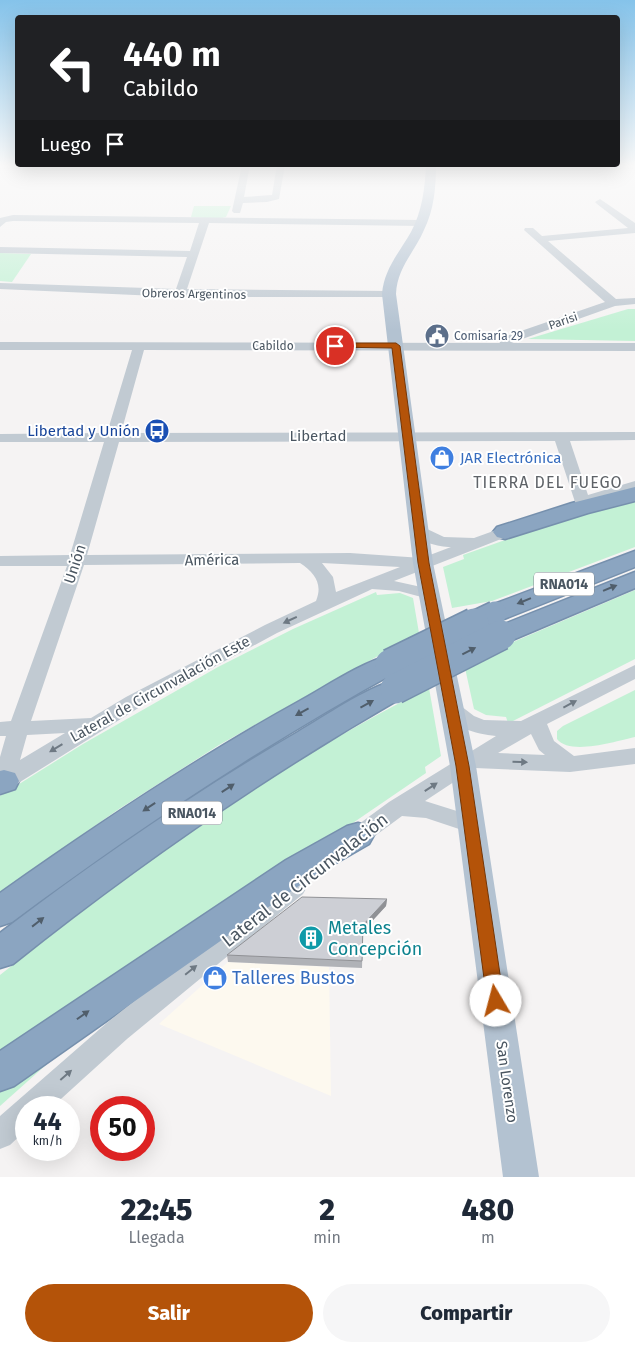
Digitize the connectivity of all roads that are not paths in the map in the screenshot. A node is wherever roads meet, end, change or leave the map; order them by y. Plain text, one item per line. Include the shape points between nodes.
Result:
1 (136, 220) edge
2 (423, 220) edge
3 (623, 220) edge
4 (205, 221) junction
5 (236, 222) joint
6 (422, 223) junction
7 (635, 229) edge
8 (529, 230) dead end
9 (540, 239) junction
10 (0, 250) edge
11 (195, 254) junction
12 (0, 286) edge
13 (180, 294) junction
14 (389, 294) junction
15 (635, 301) edge
16 (613, 303) junction
17 (493, 345) junction
18 (0, 346) edge
19 (140, 346) junction
20 (396, 346) junction
21 (635, 347) edge
22 (407, 436) junction
23 (561, 436) junction
24 (635, 436) edge
25 (0, 438) edge
26 (114, 438) junction
27 (635, 486) edge
28 (635, 494) edge
29 (584, 502) junction
30 (420, 531) junction
31 (505, 532) junction
32 (480, 540) junction
33 (635, 558) edge
34 (305, 559) junction
35 (0, 561) edge
36 (77, 561) junction
37 (424, 563) junction
38 (635, 579) edge
39 (362, 587) junction
40 (429, 594) junction
41 (324, 604) junction
42 (498, 624) junction
43 (635, 671) edge
44 (392, 676) junction
45 (450, 708) junction
46 (94, 725) junction
47 (531, 725) junction
48 (9, 729) edge
49 (635, 756) edge
50 (467, 763) junction
51 (570, 764) junction
52 (1, 782) edge
53 (398, 808) junction
54 (471, 824) junction
55 (358, 835) junction
56 (0, 912) edge
57 (0, 952) edge
58 (0, 1073) edge
59 (44, 1096) edge
60 (15, 1121) edge
61 (0, 1135) edge
62 (521, 1177) edge

1 - 4 street
2 - 6 main road, San Lorenzo
3 - 7 street
4 - 5 street
4 - 11 street
5 - 6 street
6 - 14 main road, San Lorenzo via 391,273
7 - 9 street
8 - 9 street
9 - 16 street
10 - 11 street
11 - 13 street
12 - 13 street, Obreros Argentinos
13 - 14 street, Obreros Argentinos
14 - 20 main road, San Lorenzo
15 - 16 street, Parisi
16 - 17 street, Parisi
17 - 20 street, Cabildo
17 - 21 street, Cabildo
18 - 19 street, Cabildo
19 - 20 street, Cabildo
19 - 26 street, Unión
20 - 22 main road, San Lorenzo
22 - 23 street, Libertad
22 - 26 street, Libertad
22 - 30 main road, San Lorenzo
23 - 24 street, Libertad
23 - 29 street
25 - 26 street, Libertad
26 - 36 street, Unión
27 - 29 street, Lateral de Circunvalación Este
28 - 31 highway
29 - 31 street, Lateral de Circunvalación Este
30 - 32 street via 445,543
30 - 37 main road, San Lorenzo
31 - 32 street, Lateral de Circunvalación Este
32 - 37 street, Lateral de Circunvalación Este
33 -> 42 highway, RNA014
34 - 36 street, América
34 - 37 street, América via 384,559
34 - 41 street via 324,573 328,592
35 - 36 street, América
36 - 48 street, Unión
37 - 39 street, Lateral de Circunvalación Este
37 - 40 main road, San Lorenzo
42 -> 38 highway, RNA014
39 - 40 street via 392,585
39 - 41 street, Lateral de Circunvalación Este
40 - 45 main road, San Lorenzo
41 -> 46 street, Lateral de Circunvalación Este via 212,659
42 - 44 highway, RNA014, bridge
47 -> 43 street, Lateral de Circunvalación
44 -> 56 highway, RNA014 via 283,722 102,839
57 -> 44 highway, RNA014 via 86,886
45 - 47 street via 461,719 476,726 498,729
45 - 50 main road, San Lorenzo
46 - 48 street
46 -> 52 street, Lateral de Circunvalación Este
47 - 50 street, Lateral de Circunvalación
47 - 51 street via 538,730 546,745
48 - 52 street, Unión
49 - 51 street
50 -> 51 street
53 -> 50 street, Lateral de Circunvalación
50 - 54 main road, San Lorenzo
53 - 54 street, Lateral de Circunvalación via 430,809
53 - 55 street, Lateral de Circunvalación
54 - 62 main road, San Lorenzo
58 -> 55 highway via 298,869
59 -> 55 street, Lateral de Circunvalación via 118,1030
60 - 61 street

